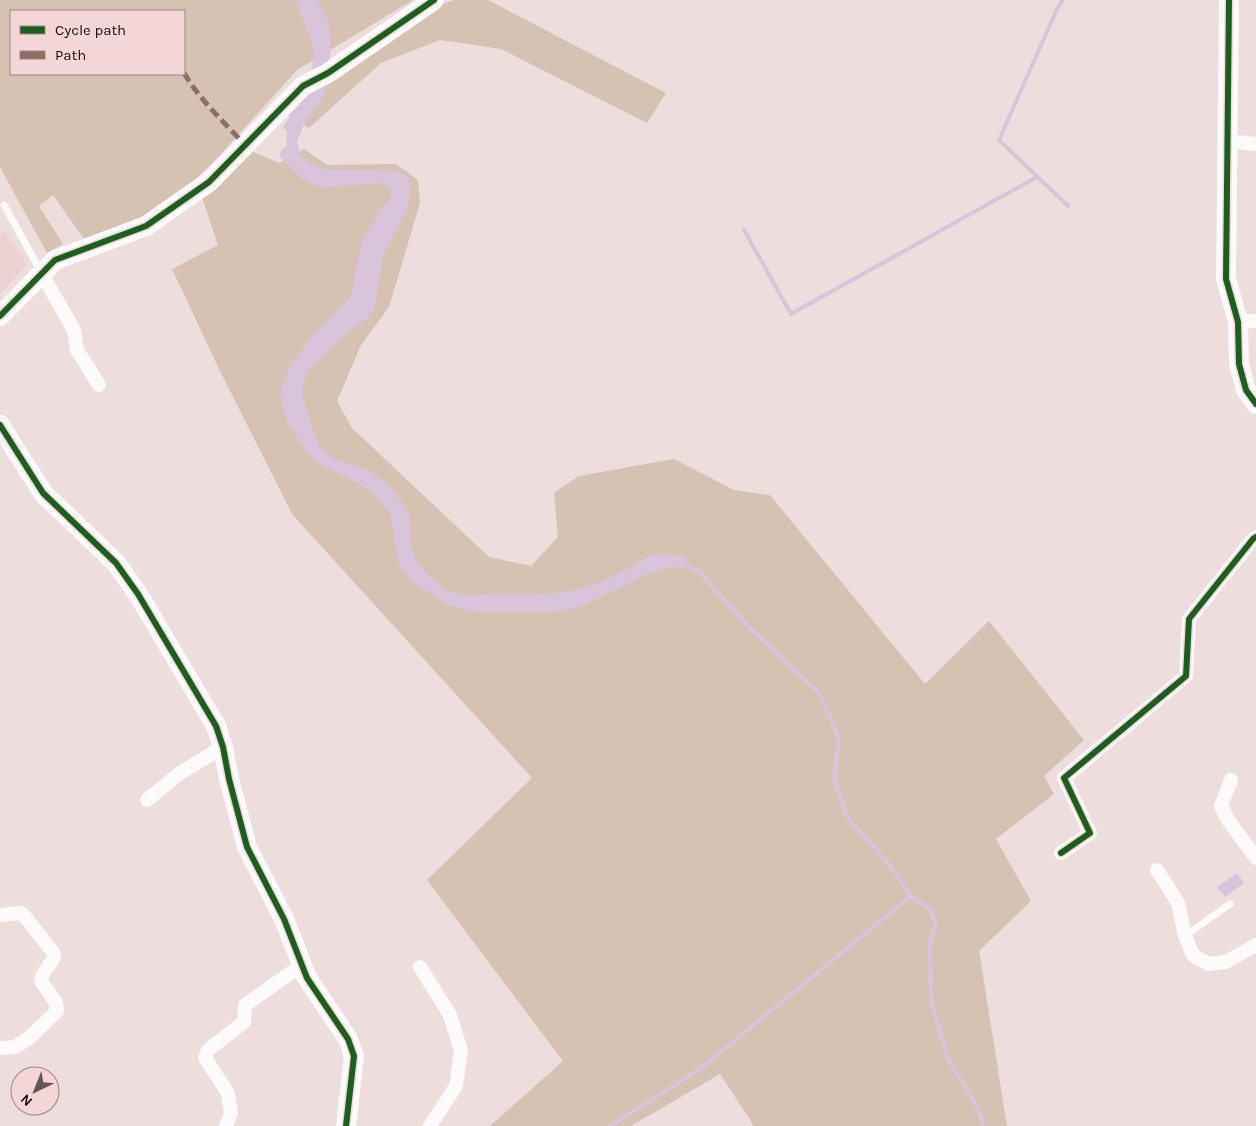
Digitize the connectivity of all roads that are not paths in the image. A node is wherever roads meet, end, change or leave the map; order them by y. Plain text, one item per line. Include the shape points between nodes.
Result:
1 (434, 0) edge
2 (1229, 0) edge
3 (1228, 141) junction
4 (1256, 144) edge
5 (4, 205) dead end
6 (42, 274) junction
7 (0, 316) edge
8 (1247, 321) edge
9 (99, 385) dead end
10 (1256, 404) edge
11 (0, 425) edge
12 (1256, 537) edge
13 (223, 747) junction
14 (1231, 780) dead end
15 (147, 800) dead end
16 (1061, 853) dead end
17 (1256, 858) edge
18 (1157, 870) dead end
19 (1230, 904) dead end
20 (0, 915) edge
21 (1185, 936) junction
22 (1256, 945) edge
23 (302, 965) junction
24 (420, 967) dead end
25 (0, 1048) edge
26 (226, 1126) edge
27 (346, 1126) edge
28 (430, 1126) edge

1 - 6 street via 328,73 303,86 209,182 146,226 56,260
2 - 3 street
3 - 4 street
3 - 8 street via 1226,279
5 - 6 lane
6 - 7 street
6 - 9 street via 74,330 77,350
8 - 10 street via 1238,364 1246,390
11 - 13 street via 43,493 116,563 138,594 216,726
12 - 16 street via 1189,619 1186,676 1064,778 1090,832
13 - 15 street via 180,773
13 - 23 street via 247,848 284,919
14 - 17 street via 1222,806 1228,820
18 - 21 street via 1178,903
19 - 21 lane
20 - 25 street via 21,912 53,952 54,957 41,981 56,1003 56,1011 29,1038 15,1046
21 - 22 street via 1193,955 1208,964 1226,962
23 - 26 street via 245,1005 244,1022 208,1050 205,1058 228,1093 231,1113
23 - 27 street via 307,978 348,1039 354,1056
24 - 28 street via 450,1015 461,1051 456,1086

